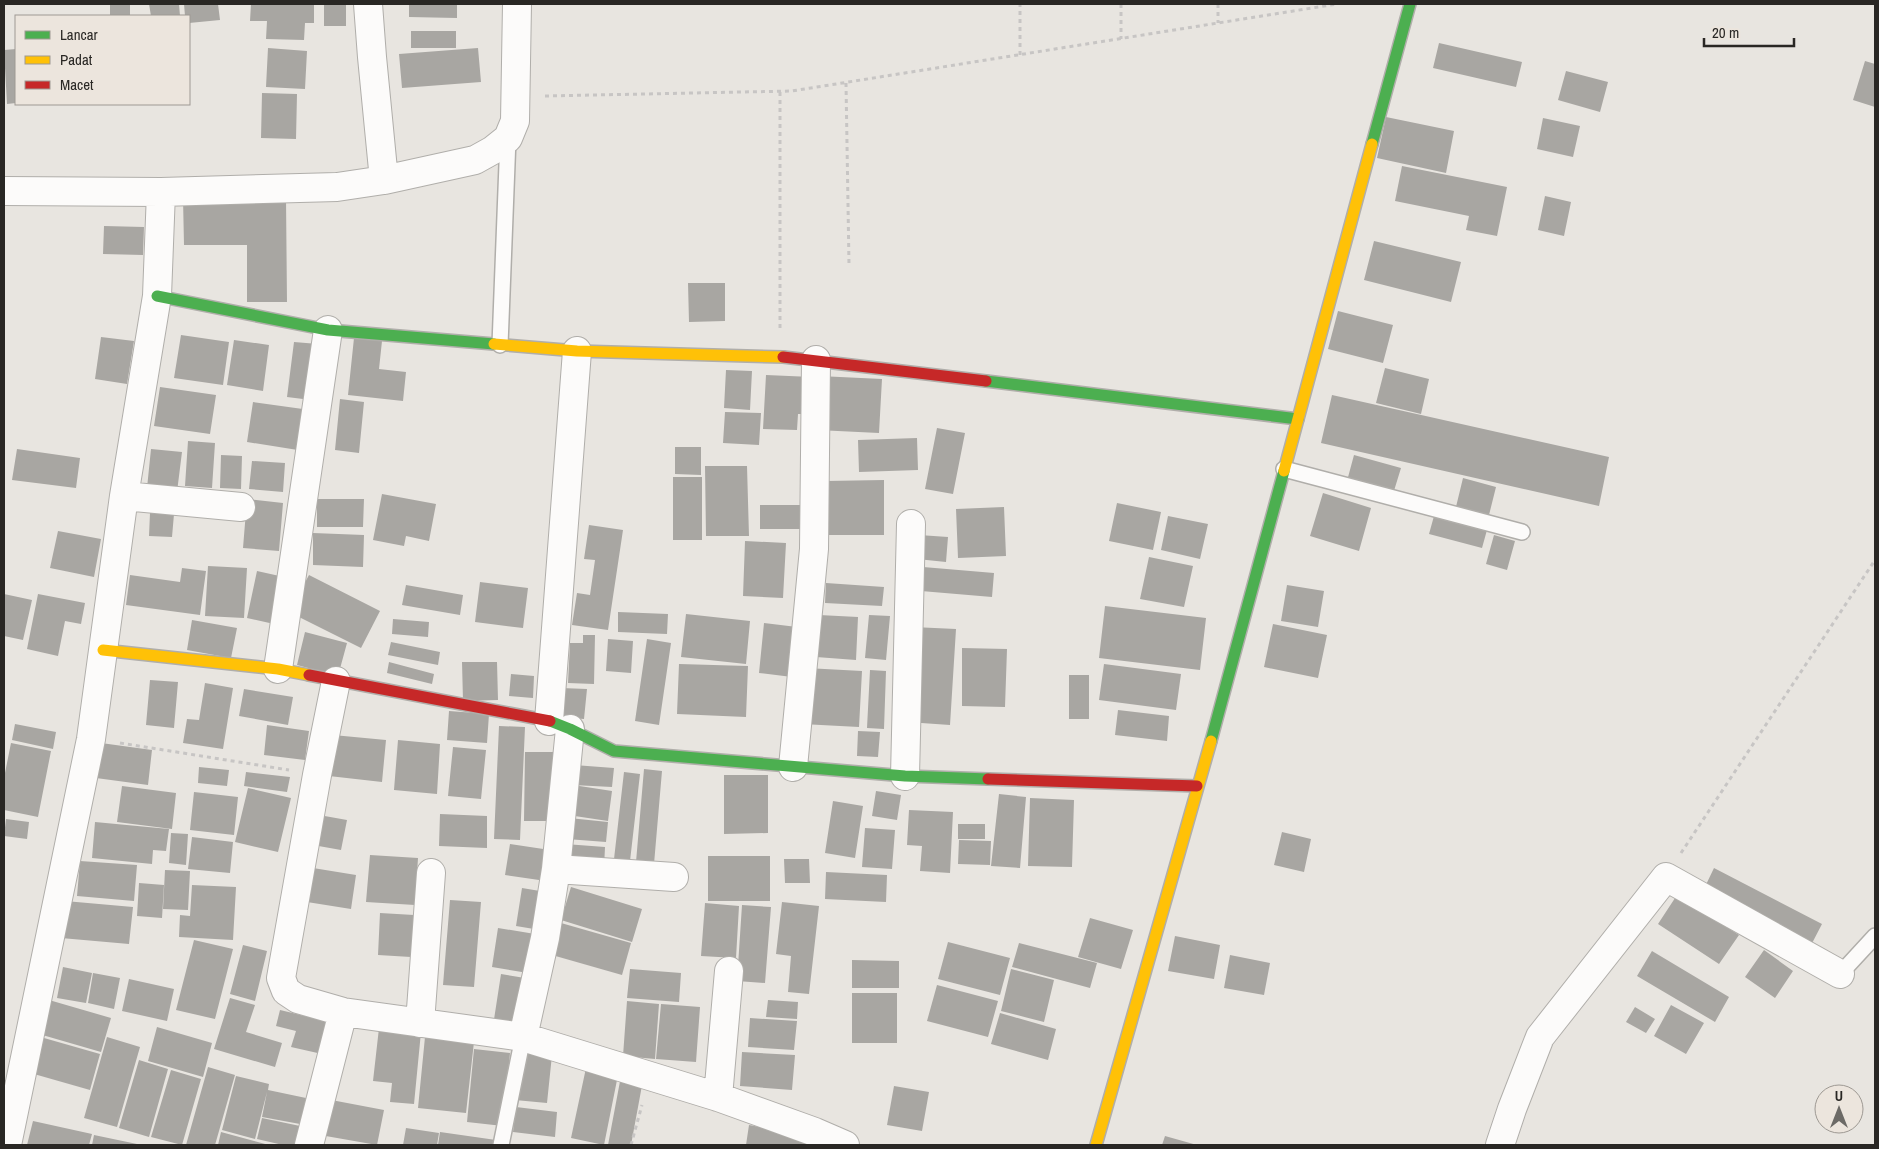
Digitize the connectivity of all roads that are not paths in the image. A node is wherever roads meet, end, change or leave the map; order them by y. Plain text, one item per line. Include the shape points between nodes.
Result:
1 (368, 4) edge
2 (517, 4) edge
3 (1410, 4) edge
4 (508, 138) junction
5 (384, 180) junction
6 (4, 191) edge
7 (161, 192) junction
8 (158, 296) junction
9 (328, 330) junction
10 (500, 344) junction
11 (577, 352) junction
12 (816, 360) junction
13 (1298, 419) junction
14 (1284, 469) junction
15 (124, 496) junction
16 (241, 506) dead end
17 (911, 524) dead end
18 (1522, 532) dead end
19 (103, 650) junction
20 (278, 669) junction
21 (336, 680) junction
22 (559, 725) junction
23 (794, 767) junction
24 (906, 776) junction
25 (1198, 786) junction
26 (556, 869) junction
27 (431, 873) dead end
28 (674, 877) dead end
29 (1875, 936) edge
30 (728, 971) dead end
31 (1840, 974) joint
32 (343, 1012) junction
33 (420, 1022) junction
34 (523, 1037) junction
35 (718, 1097) junction
36 (7, 1145) edge
37 (309, 1145) edge
38 (501, 1145) edge
39 (844, 1145) edge
40 (1096, 1145) edge
41 (1500, 1145) edge

1 - 5 street
2 - 4 street via 515,121
3 - 13 street
4 - 5 street via 475,160
4 - 10 lane
5 - 7 street via 337,187
6 - 7 street
7 - 8 street
8 - 9 street
8 - 15 street
9 - 10 street
9 - 20 street
10 - 11 street
11 - 12 street
11 - 22 street
12 - 13 street
12 - 23 street via 814,549
13 - 14 street
14 - 18 lane
14 - 25 street
15 - 16 street
15 - 19 street
17 - 24 street
19 - 20 street
19 - 36 street via 90,739
20 - 21 street
21 - 22 street
21 - 32 street via 281,978 286,991 298,999
22 - 23 street via 614,751
22 - 26 street
23 - 24 street
24 - 25 street
25 - 40 street
26 - 28 street
26 - 34 street via 545,938
27 - 33 street
29 - 31 lane
30 - 35 street
31 - 41 street via 1666,877 1540,1038
32 - 33 street
32 - 37 street
33 - 34 street
34 - 35 street
34 - 38 lane
35 - 39 street

